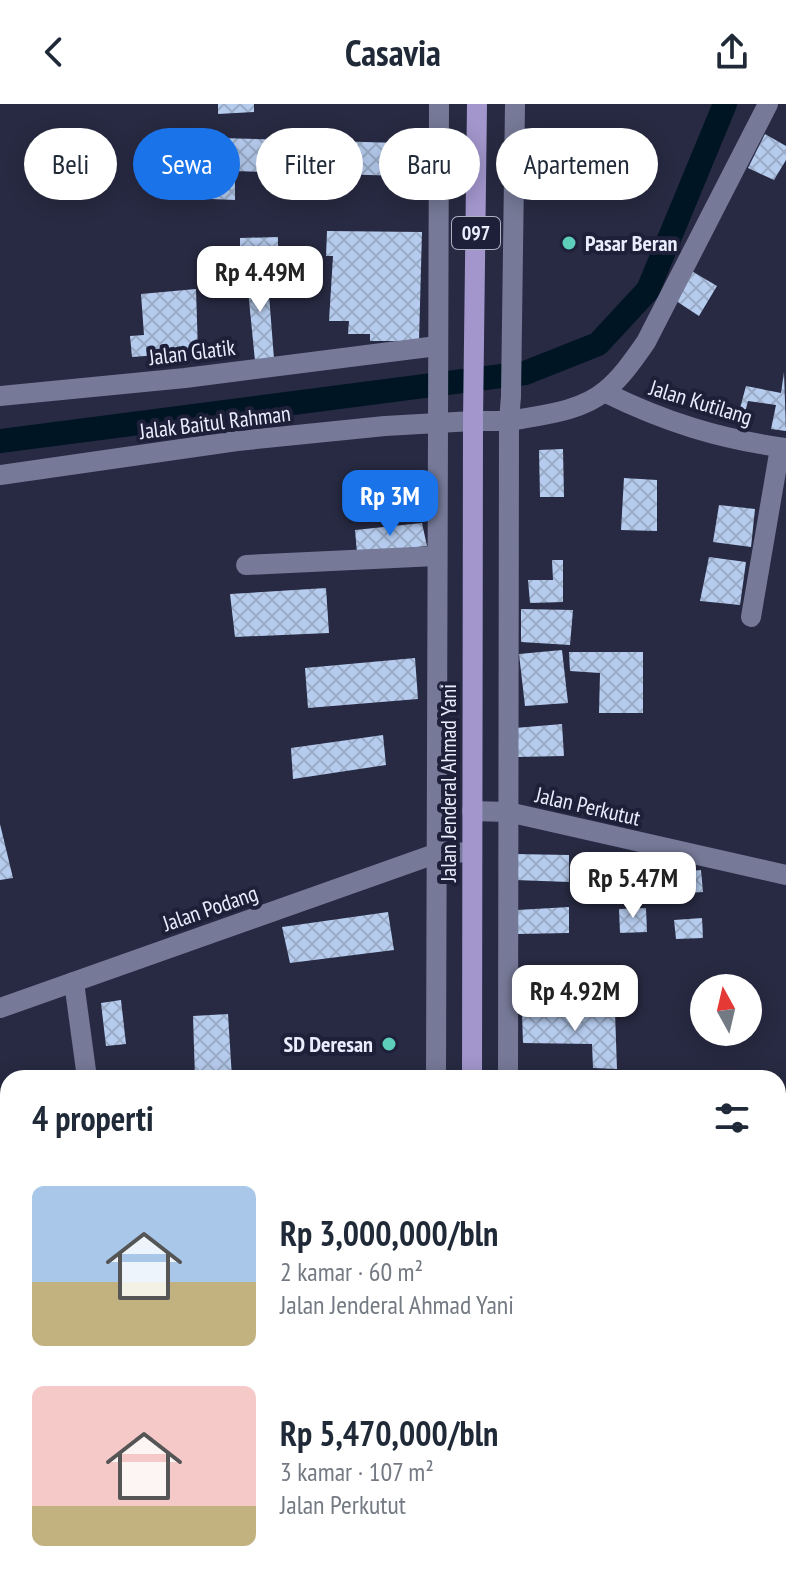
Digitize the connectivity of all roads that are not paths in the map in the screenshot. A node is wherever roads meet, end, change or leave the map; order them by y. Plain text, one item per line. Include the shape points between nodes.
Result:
1 (439, 104) edge
2 (477, 104) edge
3 (515, 104) edge
4 (768, 104) edge
5 (437, 354) junction
6 (604, 392) junction
7 (0, 396) edge
8 (473, 421) junction
9 (509, 421) junction
10 (437, 422) junction
11 (783, 448) edge
12 (0, 475) edge
13 (436, 556) junction
14 (246, 565) dead end
15 (751, 617) dead end
16 (472, 811) junction
17 (508, 812) junction
18 (471, 852) junction
19 (435, 854) junction
20 (786, 875) edge
21 (74, 982) junction
22 (0, 1008) edge
23 (86, 1070) edge
24 (436, 1070) edge
25 (472, 1070) edge
26 (508, 1070) edge

1 - 5 street
2 - 8 main road, Jalan Jenderal Ahmad Yani / 097
3 - 9 street
4 - 6 street via 646,342
5 - 7 street, Jalan Glatik
5 - 10 street
6 - 9 street, Jalak Baitul Rahman via 552,413
6 - 11 street, Jalan Kutilang via 660,419
8 - 9 street, Jalak Baitul Rahman
8 - 10 street, Jalak Baitul Rahman
8 - 16 main road, Jalan Jenderal Ahmad Yani / 097
9 - 17 street
10 - 12 street, Jalak Baitul Rahman via 237,441
10 - 13 street
11 - 15 street
13 - 14 street
13 - 19 street
16 - 17 street, Jalan Perkutut
16 - 18 main road, Jalan Jenderal Ahmad Yani / 097
17 - 20 street, Jalan Perkutut
17 - 26 street
18 - 19 street, Jalan Podang
18 - 25 main road, Jalan Jenderal Ahmad Yani / 097
19 - 21 street, Jalan Podang
19 - 24 street
21 - 22 street, Jalan Podang
21 - 23 street

